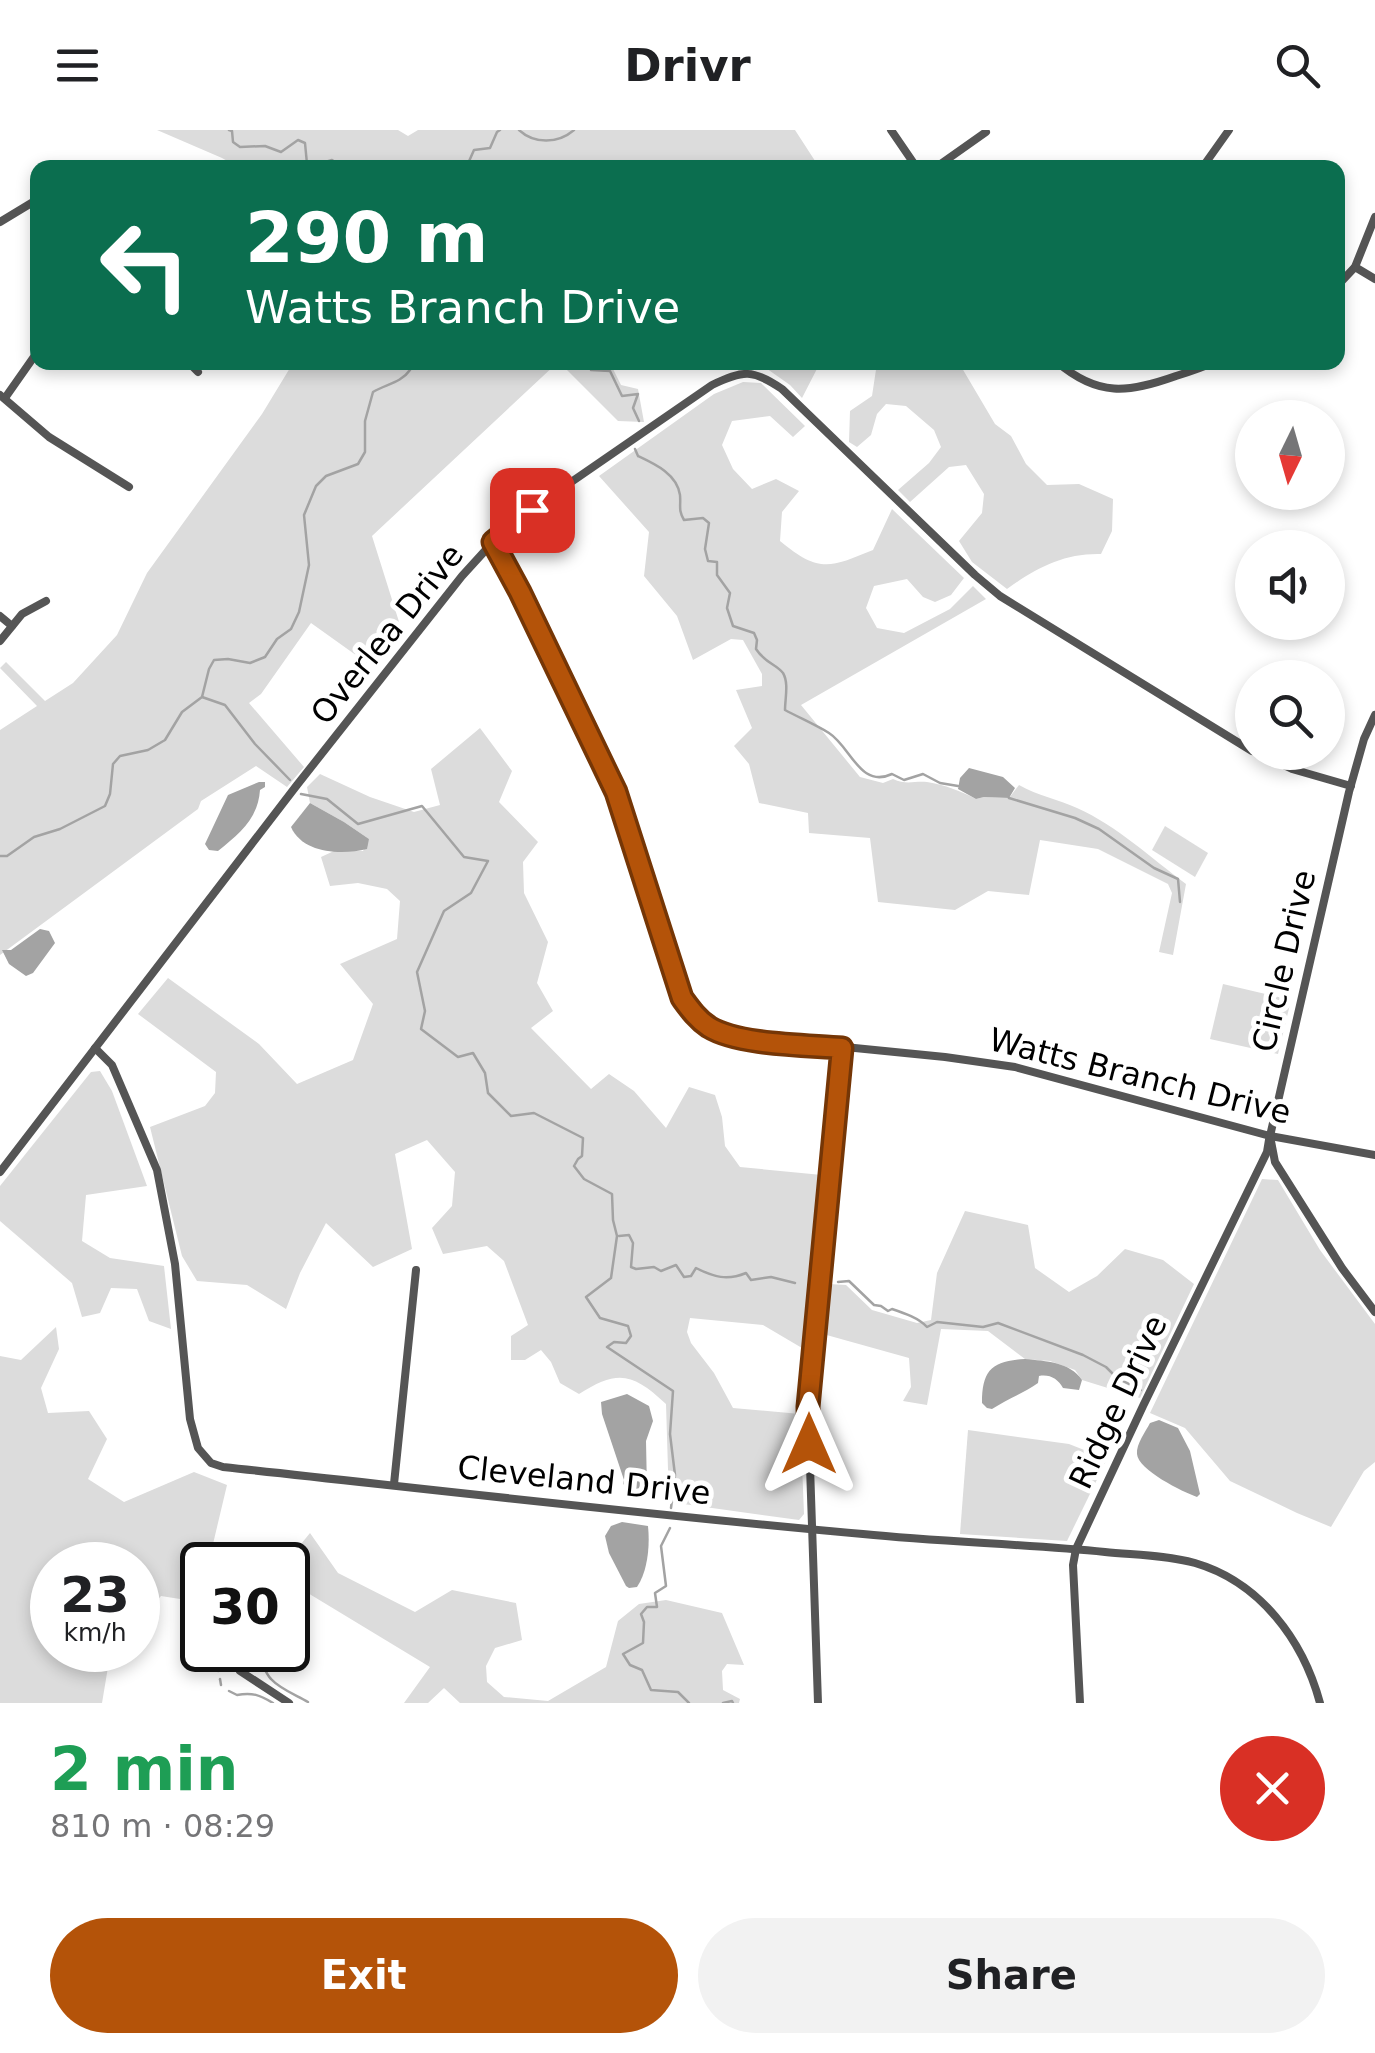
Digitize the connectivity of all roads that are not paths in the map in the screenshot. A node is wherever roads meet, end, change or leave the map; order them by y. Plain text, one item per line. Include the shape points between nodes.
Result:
1 (891, 130) edge
2 (1229, 130) edge
3 (986, 132) edge
4 (912, 160) edge
5 (946, 160) edge
6 (1208, 160) edge
7 (30, 204) edge
8 (1375, 218) edge
9 (0, 222) edge
10 (1355, 267) junction
11 (1345, 278) edge
12 (1375, 279) edge
13 (30, 362) edge
14 (1066, 370) edge
15 (1192, 370) edge
16 (3, 396) edge
17 (129, 487) dead end
18 (493, 542) junction
19 (46, 601) dead end
20 (0, 616) edge
21 (12, 626) junction
22 (0, 641) edge
23 (1375, 716) edge
24 (1235, 740) edge
25 (1295, 770) edge
26 (1350, 786) junction
27 (94, 1048) junction
28 (842, 1048) junction
29 (1270, 1136) junction
30 (1375, 1156) edge
31 (0, 1172) edge
32 (416, 1270) dead end
33 (1375, 1312) edge
34 (394, 1484) junction
35 (812, 1529) junction
36 (1076, 1549) junction
37 (242, 1672) edge
38 (289, 1703) edge
39 (818, 1703) edge
40 (1080, 1703) edge
41 (1320, 1703) edge

1 - 4 street
2 - 6 street
3 - 5 street
7 - 9 street
8 - 10 street
10 - 11 street
10 - 12 street
13 - 16 street
14 - 15 street via 1115,390 1140,389
16 - 17 street via 49,438
18 - 24 street, Overlea Drive via 712,385 736,375 764,376 1000,596
18 - 27 street, Overlea Drive
18 - 28 street, Watts Branch Drive via 616,792 682,998 724,1034
19 - 21 street
20 - 21 street
21 - 22 street
23 - 26 street, Circle Drive
25 - 26 street, Overlea Drive
26 - 29 street, Circle Drive
27 - 31 street, Overlea Drive
27 - 34 street, Cleveland Drive via 112,1065 157,1170 198,1448 223,1467
28 - 29 street, Watts Branch Drive via 1015,1068
28 - 35 street via 808,1407
29 - 30 street, Watts Branch Drive
29 - 33 street via 1275,1162
29 - 36 street, Ridge Drive
32 - 34 street
34 - 35 street, Cleveland Drive
35 - 36 street, Cleveland Drive
35 - 39 street
36 - 40 street, Ridge Drive
36 - 41 street, Cleveland Drive via 1196,1563 1232,1580 1286,1628
37 - 38 street

